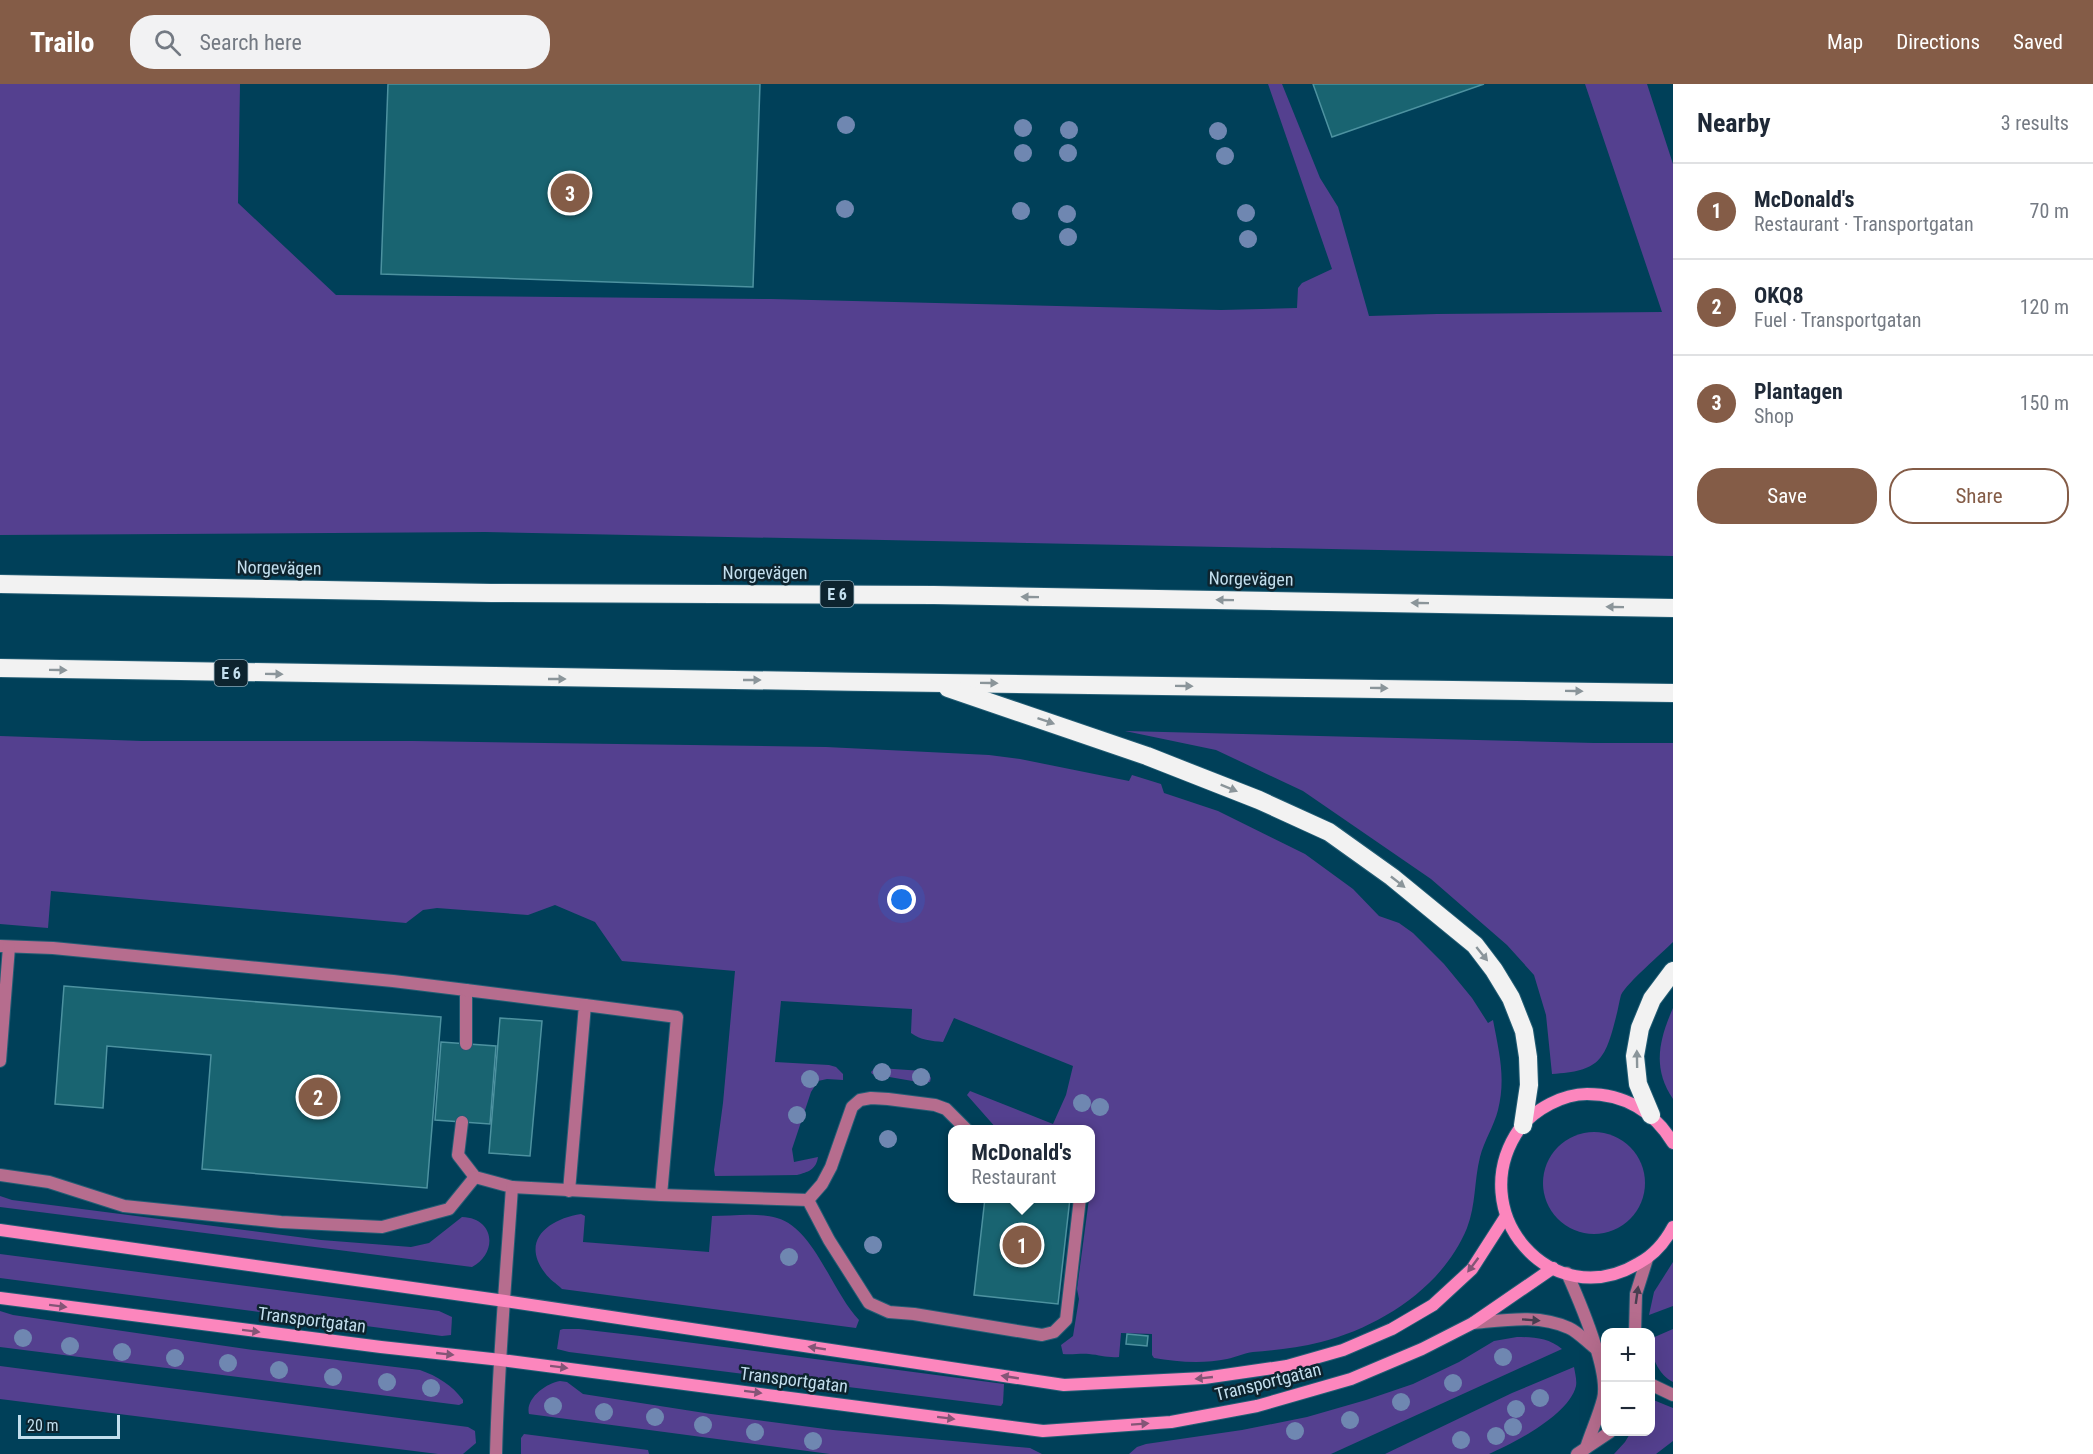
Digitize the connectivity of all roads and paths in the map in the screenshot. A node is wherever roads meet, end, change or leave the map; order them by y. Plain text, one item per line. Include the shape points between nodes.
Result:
1 (0, 584) edge
2 (1673, 608) edge
3 (0, 668) edge
4 (930, 682) junction
5 (1673, 693) edge
6 (5, 946) edge
7 (1673, 971) edge
8 (466, 990) junction
9 (585, 1005) junction
10 (466, 1044) dead end
11 (0, 1061) edge
12 (1651, 1115) junction
13 (462, 1122) dead end
14 (962, 1125) edge
15 (1523, 1125) junction
16 (1670, 1133) edge
17 (1673, 1143) edge
18 (0, 1175) edge
19 (475, 1177) junction
20 (512, 1187) junction
21 (569, 1191) junction
22 (661, 1195) junction
23 (808, 1200) junction
24 (1079, 1203) edge
25 (1506, 1216) junction
26 (1673, 1227) edge
27 (0, 1230) edge
28 (1647, 1259) junction
29 (1553, 1268) junction
30 (1567, 1274) junction
31 (0, 1298) edge
32 (505, 1301) junction
33 (1473, 1323) junction
34 (1635, 1328) edge
35 (1595, 1348) junction
36 (501, 1360) junction
37 (1655, 1386) edge
38 (1673, 1395) edge
39 (1603, 1436) edge
40 (1581, 1451) edge
41 (496, 1454) edge

2 -> 1 highway, Norgevägen / E 6
3 -> 4 highway, E 6
4 -> 5 highway, E 6
4 -> 15 highway via 1148,756 1260,800 1329,832 1392,878 1475,945 1511,998 1524,1030 1528,1057 1529,1085
6 - 8 lane
6 - 11 lane
12 -> 7 highway via 1638,1084 1635,1056 1640,1028 1652,999
8 - 9 lane
8 - 10 lane
9 - 21 lane
9 - 22 lane via 677,1017
12 - 15 street via 1617,1097 1582,1094 1550,1104
12 - 16 street
13 - 19 lane via 458,1155
14 - 23 lane via 946,1108 935,1105 880,1098 860,1100 852,1107 831,1167
15 - 25 street via 1502,1168 1501,1197
16 - 17 street
18 - 19 lane via 49,1182 124,1206 281,1222 382,1227 449,1209
19 - 20 lane
20 - 21 lane
20 - 32 lane
21 - 22 lane
22 - 23 lane
23 - 24 lane via 869,1303 889,1312 1042,1335 1054,1332 1066,1320
25 - 29 street via 1524,1247
25 -> 32 street, Transportgatan via 1472,1269 1433,1305 1392,1329 1343,1350 1287,1366 1204,1378 1064,1385
26 - 28 street
27 - 32 street, Transportgatan
28 - 30 street via 1608,1275
34 -> 28 lane via 1636,1294
29 - 30 street
29 - 33 street, Transportgatan
30 - 35 lane
31 -> 36 street, Transportgatan
32 - 36 lane
33 -> 35 lane via 1529,1318 1551,1322 1571,1328
36 -> 33 street, Transportgatan via 1043,1431 1171,1422 1257,1406 1351,1379
35 - 40 lane via 1603,1374 1604,1397
36 - 41 lane
37 - 38 lane
39 - 40 lane

